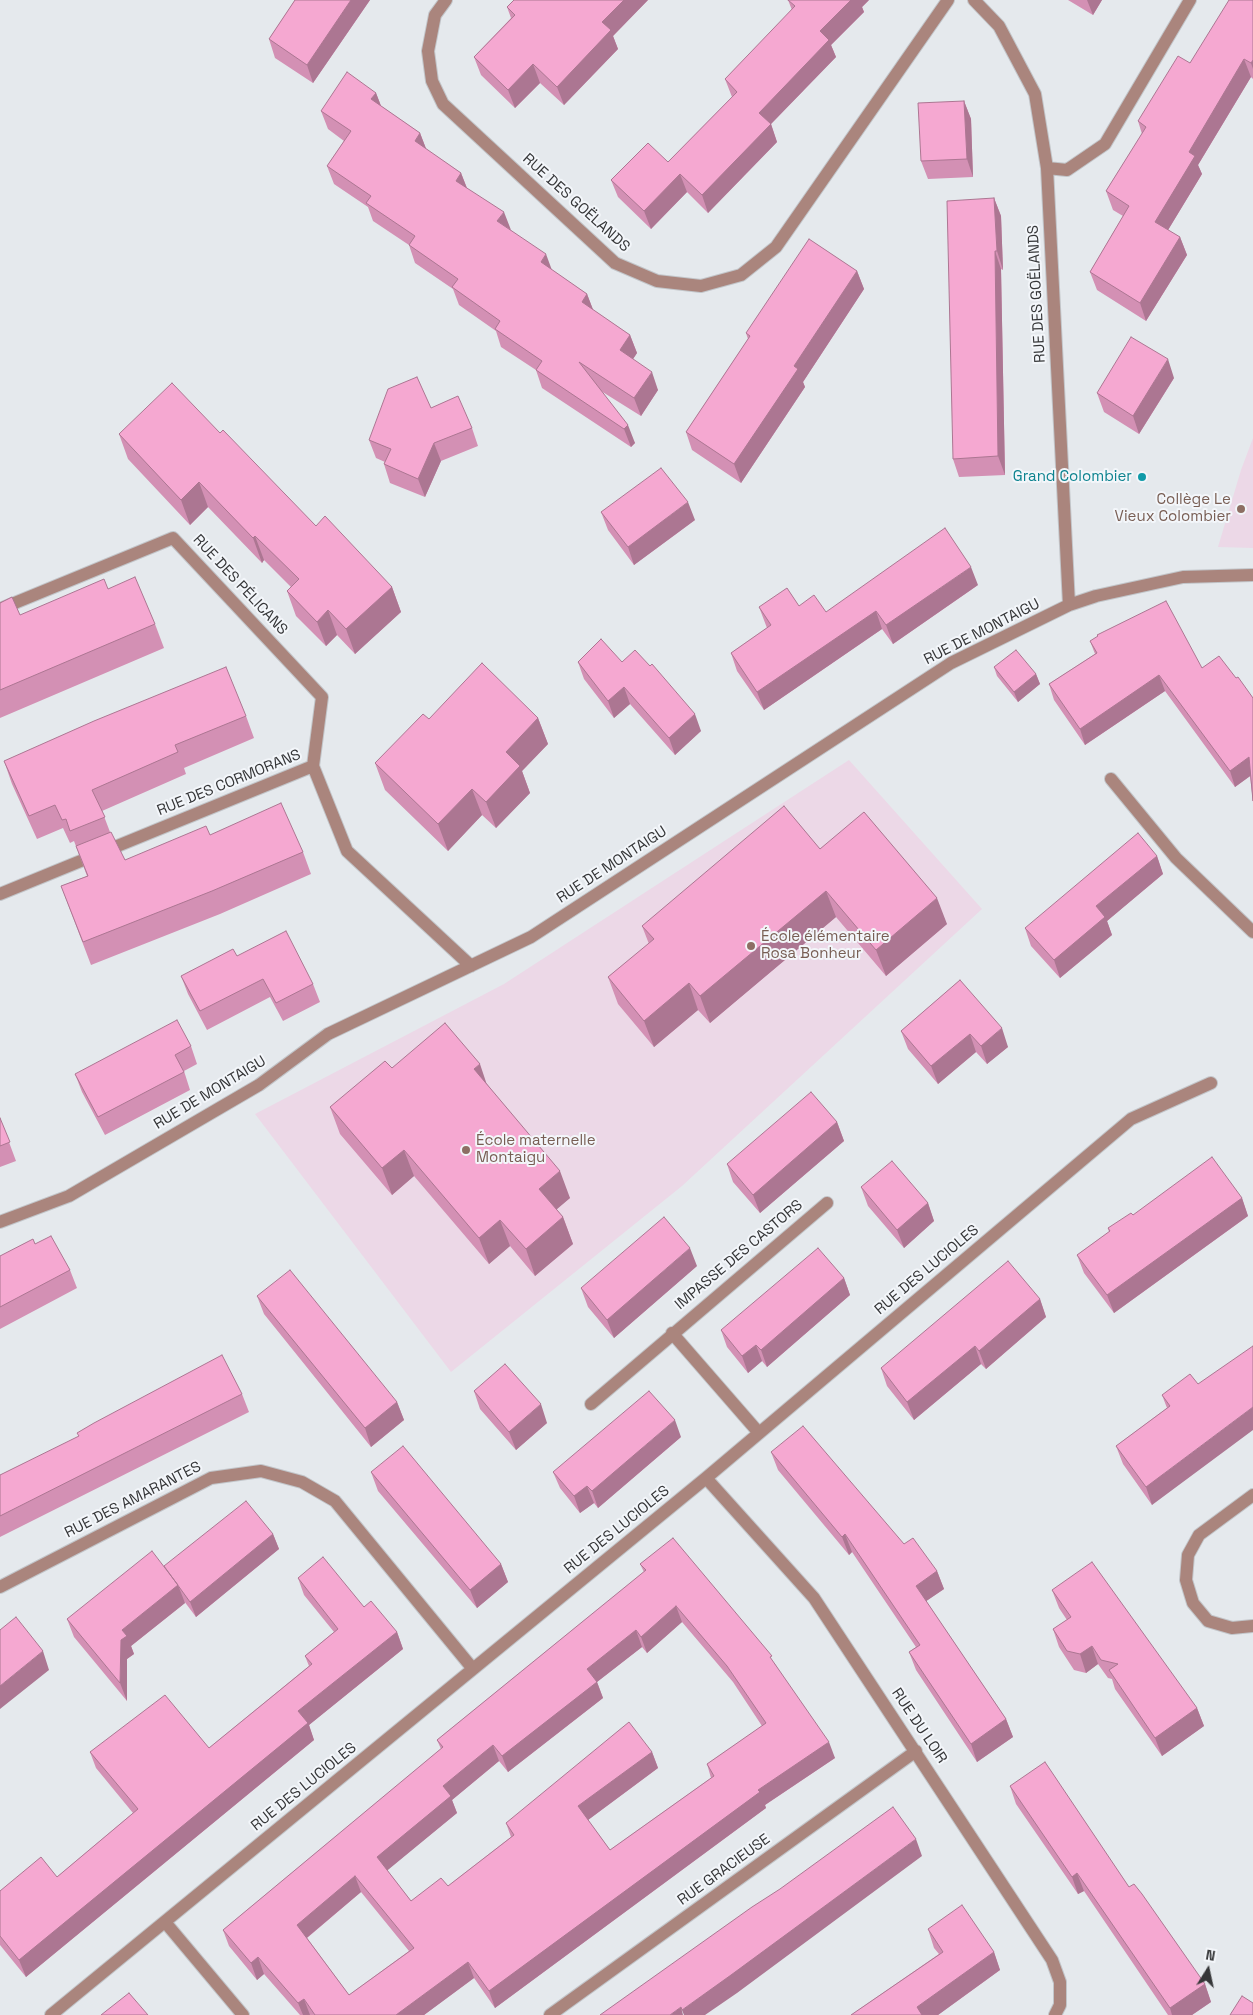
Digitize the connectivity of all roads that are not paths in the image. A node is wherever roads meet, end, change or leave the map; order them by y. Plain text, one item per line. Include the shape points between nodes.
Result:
1 (446, 0) edge
2 (948, 0) edge
3 (974, 0) edge
4 (1190, 0) edge
5 (1047, 168) junction
6 (1253, 575) edge
7 (1069, 605) junction
8 (0, 609) edge
9 (313, 766) junction
10 (1111, 779) dead end
11 (0, 894) edge
12 (1253, 932) edge
13 (471, 966) junction
14 (1211, 1083) dead end
15 (827, 1203) dead end
16 (0, 1222) edge
17 (672, 1333) junction
18 (591, 1404) dead end
19 (759, 1433) junction
20 (706, 1478) junction
21 (1253, 1495) edge
22 (0, 1587) edge
23 (1253, 1626) edge
24 (473, 1669) junction
25 (916, 1751) junction
26 (165, 1922) junction
27 (51, 2015) edge
28 (243, 2015) edge
29 (550, 2015) edge
30 (1055, 2015) edge

1 - 2 street, RUE DES GOËLANDS via 435,15 428,51 432,81 442,104 615,263 657,281 701,286 741,275 776,247
3 - 5 street, RUE DES GOËLANDS via 999,26 1035,94
4 - 5 street via 1105,144 1066,170
5 - 7 street, RUE DES GOËLANDS
6 - 7 street, RUE DE MONTAIGU via 1183,577
7 - 13 street, RUE DE MONTAIGU via 951,663 531,937
8 - 9 street, RUE DES PÉLICANS via 172,538 322,697
9 - 11 street, RUE DES CORMORANS
9 - 13 street, RUE DES CORMORANS via 347,851
10 - 12 street via 1176,858
13 - 16 street, RUE DE MONTAIGU via 328,1034 259,1085 69,1196
14 - 19 street, RUE DES LUCIOLES via 1131,1119
15 - 17 street, IMPASSE DES CASTORS
17 - 18 street, IMPASSE DES CASTORS
17 - 19 street, IMPASSE DES CASTORS
19 - 20 street, RUE DES LUCIOLES
20 - 24 street, RUE DES LUCIOLES
20 - 25 street, RUE DU LOIR via 814,1598
21 - 23 street via 1199,1535 1188,1555 1186,1580 1193,1603 1208,1621 1232,1628
22 - 24 street, RUE DES AMARANTES via 211,1478 261,1470 302,1482 336,1501
24 - 26 street, RUE DES LUCIOLES
25 - 29 street, RUE GRACIEUSE
25 - 30 street, RUE DU LOIR via 1052,1960 1060,1982 1060,2005
26 - 27 street, RUE DES LUCIOLES
26 - 28 street

